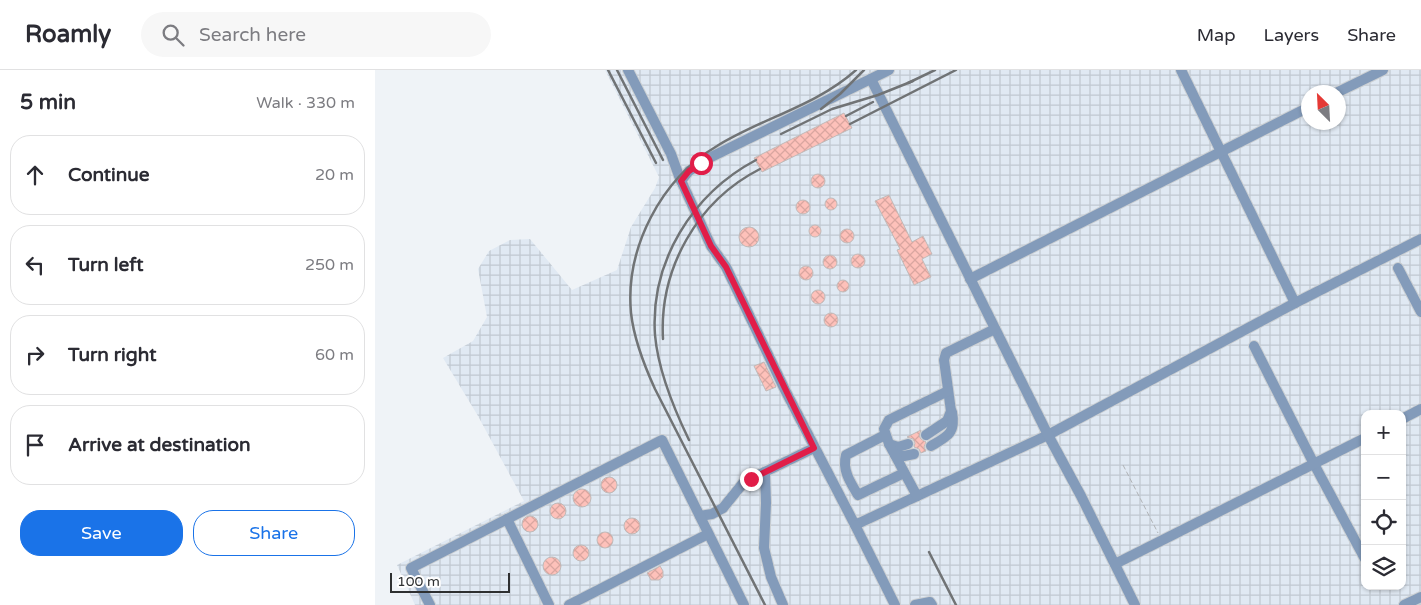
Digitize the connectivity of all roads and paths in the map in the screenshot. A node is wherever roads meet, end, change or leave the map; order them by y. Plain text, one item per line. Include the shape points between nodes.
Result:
1 (628, 70) edge
2 (889, 70) edge
3 (1181, 70) edge
4 (1383, 70) edge
5 (871, 79) junction
6 (1346, 88) edge
7 (1301, 112) edge
8 (1222, 151) junction
9 (681, 181) junction
10 (1421, 238) edge
11 (1398, 268) dead end
12 (970, 279) junction
13 (1295, 303) junction
14 (1421, 312) edge
15 (995, 329) junction
16 (1254, 346) dead end
17 (948, 391) junction
18 (1421, 409) edge
19 (951, 410) junction
20 (1406, 417) edge
21 (926, 434) dead end
22 (1048, 435) junction
23 (887, 440) junction
24 (1361, 440) edge
25 (908, 444) dead end
26 (931, 446) dead end
27 (814, 448) junction
28 (913, 454) dead end
29 (895, 455) junction
30 (1314, 464) junction
31 (1123, 465) dead end
32 (765, 472) junction
33 (904, 473) junction
34 (858, 495) junction
35 (917, 496) junction
36 (843, 502) junction
37 (700, 516) junction
38 (507, 520) junction
39 (855, 526) junction
40 (708, 534) junction
41 (1162, 540) junction
42 (1361, 552) edge
43 (1115, 564) junction
44 (1421, 596) edge
45 (430, 605) edge
46 (549, 605) edge
47 (569, 605) edge
48 (744, 605) edge
49 (783, 605) edge
50 (895, 605) edge
51 (915, 605) edge
52 (932, 605) edge
53 (1135, 605) edge
54 (1404, 605) edge

1 - 9 lane via 671,154
2 - 5 lane
3 - 8 lane
4 - 6 lane
5 - 9 lane via 707,159
5 - 12 lane
7 - 8 lane
8 - 12 lane
8 - 13 lane
9 - 27 lane
10 - 13 lane
11 - 14 lane
12 - 15 lane
13 - 22 lane
15 - 17 lane via 946,353
15 - 22 lane
16 - 30 lane
17 - 19 lane
17 - 23 lane via 889,420 884,429
18 - 20 lane
19 - 21 lane via 947,421
19 - 26 lane via 952,431
22 - 35 lane
22 - 43 lane
23 - 25 lane via 898,447
23 - 29 lane
23 - 34 lane via 846,455 844,464 848,478
24 - 30 lane
27 - 32 lane
27 - 36 lane
28 - 29 lane
29 - 33 lane
30 - 41 lane
30 - 42 lane
31 - 41 path
32 - 37 lane via 744,482 718,511
32 - 49 lane via 765,558
33 - 34 lane
33 - 35 lane
34 - 36 lane
35 - 39 lane
36 - 39 lane
37 - 38 lane via 662,440
37 - 40 lane
38 - 45 lane via 411,568
38 - 46 lane
39 - 50 lane
40 - 47 lane
40 - 48 lane
41 - 43 lane
43 - 53 lane
44 - 54 lane
51 - 52 lane via 930,602

